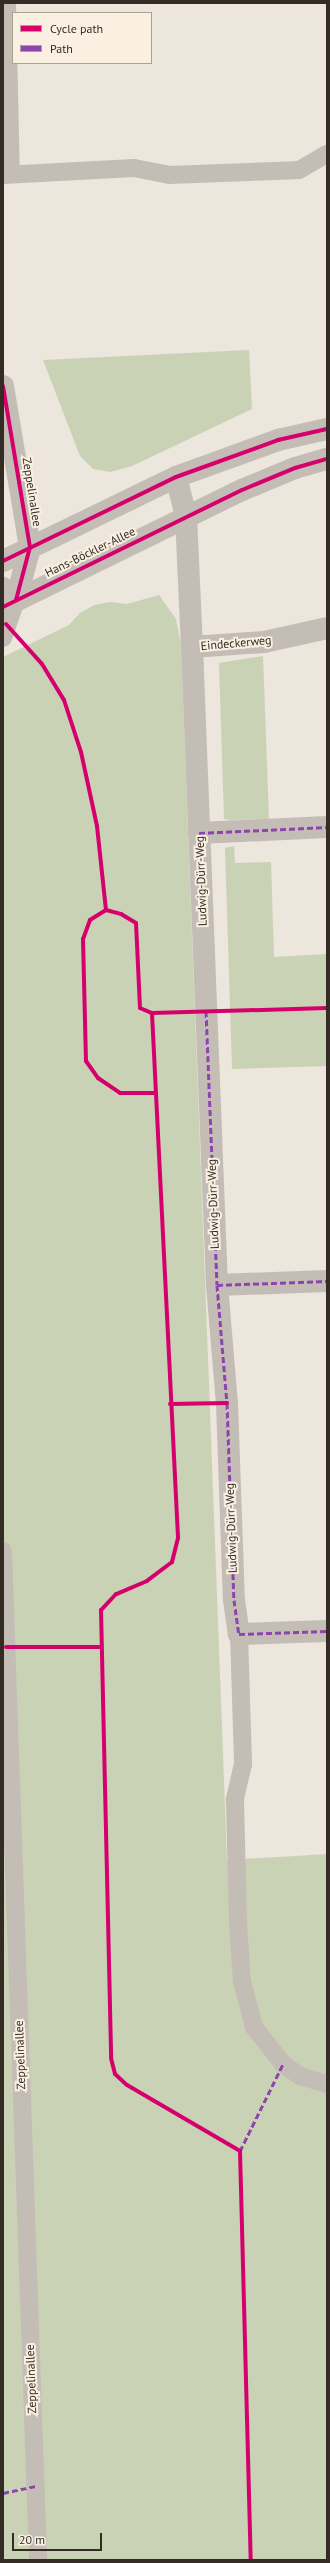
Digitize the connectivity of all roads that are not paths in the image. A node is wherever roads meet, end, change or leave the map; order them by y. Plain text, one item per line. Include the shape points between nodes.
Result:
1 (7, 3) edge
2 (327, 154) edge
3 (7, 175) edge
4 (3, 386) edge
5 (327, 429) edge
6 (327, 459) edge
7 (176, 477) junction
8 (186, 516) junction
9 (30, 547) junction
10 (3, 561) edge
11 (7, 598) edge
12 (327, 628) edge
13 (3, 638) edge
14 (192, 646) junction
15 (327, 827) edge
16 (199, 833) junction
17 (327, 1281) edge
18 (217, 1286) junction
19 (3, 1551) edge
20 (327, 1631) edge
21 (239, 1634) junction
22 (327, 2084) edge
23 (38, 2560) edge

1 - 3 lane
2 - 3 lane via 300,170 169,175 134,168
4 - 9 street, Zeppelinallee
5 - 7 street via 278,440
6 - 8 street, Hans-Böckler-Allee via 242,490
7 - 8 street, Ludwig-Dürr-Weg
7 - 9 street
8 - 11 street, Hans-Böckler-Allee
8 - 14 street, Ludwig-Dürr-Weg
9 - 10 street
9 - 11 street, Zeppelinallee
11 - 13 lane, Zeppelinallee
12 - 14 street, Eindeckerweg via 264,642
14 - 16 street, Ludwig-Dürr-Weg
15 - 16 street
16 - 18 street, Ludwig-Dürr-Weg
17 - 18 street
18 - 21 street, Ludwig-Dürr-Weg via 227,1403 234,1600
19 - 23 lane, Zeppelinallee
20 - 21 street
21 - 22 lane via 243,1764 235,1800 242,1981 254,2027 283,2064 300,2076

